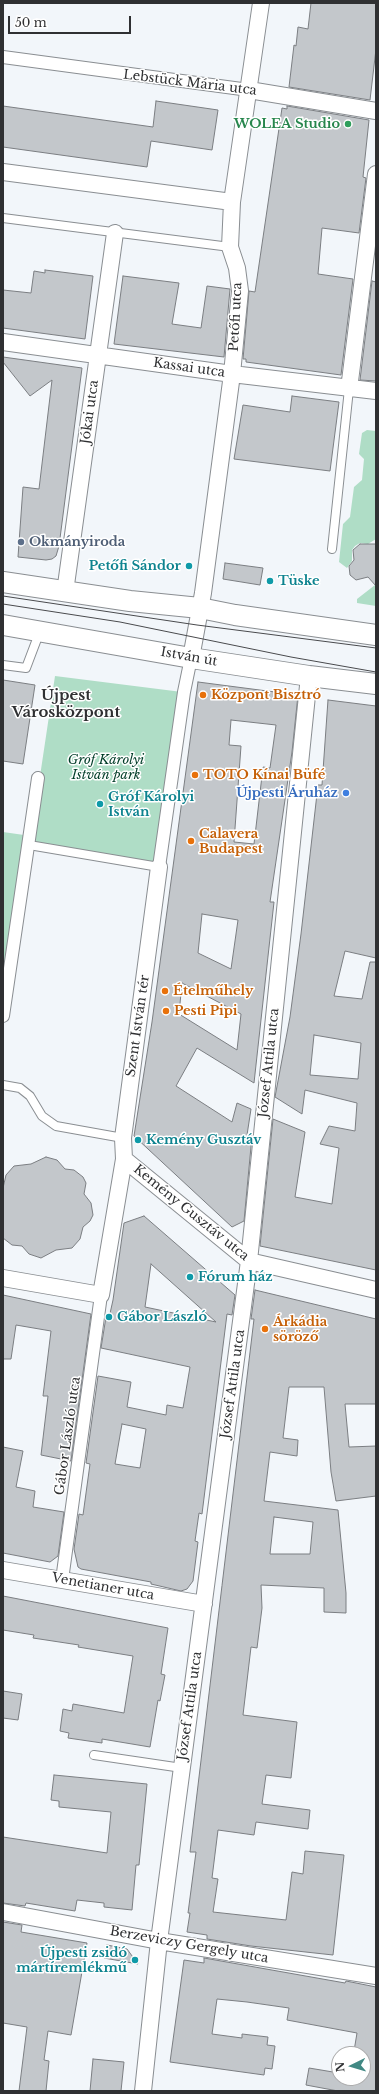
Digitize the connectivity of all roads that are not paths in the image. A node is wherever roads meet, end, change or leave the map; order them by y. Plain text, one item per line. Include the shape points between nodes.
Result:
1 (261, 3) edge
2 (3, 57) edge
3 (249, 90) junction
4 (376, 111) edge
5 (3, 172) edge
6 (376, 174) edge
7 (232, 202) junction
8 (3, 218) edge
9 (115, 233) junction
10 (230, 248) junction
11 (3, 342) edge
12 (98, 356) junction
13 (232, 374) junction
14 (350, 389) junction
15 (376, 391) edge
16 (332, 549) dead end
17 (3, 582) edge
18 (65, 592) junction
19 (200, 608) junction
20 (3, 625) edge
21 (40, 630) junction
22 (372, 633) edge
23 (191, 658) junction
24 (3, 664) edge
25 (309, 676) junction
26 (376, 684) edge
27 (38, 778) dead end
28 (28, 845) junction
29 (159, 867) junction
30 (3, 1016) edge
31 (3, 1085) edge
32 (123, 1138) junction
33 (124, 1159) junction
34 (249, 1261) junction
35 (3, 1278) edge
36 (376, 1290) edge
37 (101, 1295) junction
38 (3, 1570) edge
39 (62, 1580) junction
40 (204, 1604) junction
41 (94, 1755) dead end
42 (182, 1768) junction
43 (3, 1912) edge
44 (159, 1941) junction
45 (376, 1976) edge
46 (143, 2091) edge

1 - 3 street, Petőfi utca
2 - 3 street, Lebstück Mária utca
3 - 4 street, Lebstück Mária utca
3 - 7 street, Petőfi utca
5 - 7 street
6 - 14 street
7 - 10 street, Petőfi utca
8 - 9 lane
9 - 10 lane
9 - 12 street, Jókai utca
10 - 13 street, Petőfi utca via 237,268 240,291
11 - 12 street, Kassai utca
12 - 13 street, Kassai utca
12 - 18 street, Jókai utca
13 - 14 street, Kassai utca
13 - 19 street, Petőfi utca
14 - 15 street, Kassai utca
14 - 16 lane
17 - 18 street
18 - 19 street
19 - 22 street via 230,615
19 - 23 street, Petőfi utca
20 - 21 street, István út
21 - 23 street, István út
21 - 24 lane via 26,668
23 - 25 street, István út
23 - 29 street, Szent István tér
25 - 26 street, István út
25 - 34 street, József Attila utca
27 - 28 street
28 - 29 lane
28 - 30 street
29 - 32 street, Szent István tér
31 - 32 lane via 20,1088 30,1096 42,1116 56,1126
32 - 33 street, Szent István tér
33 - 34 street, Kemény Gusztáv utca
33 - 37 street, Szent István tér
34 - 36 street, Kemény Gusztáv utca
34 - 40 street, József Attila utca
35 - 37 street
37 - 39 street, Gábor László utca
38 - 39 street, Venetianer utca
39 - 40 street, Venetianer utca
40 - 42 street, József Attila utca
41 - 42 lane
42 - 44 street, József Attila utca
43 - 44 street, Berzeviczy Gergely utca
44 - 45 street, Berzeviczy Gergely utca
44 - 46 street, József Attila utca

